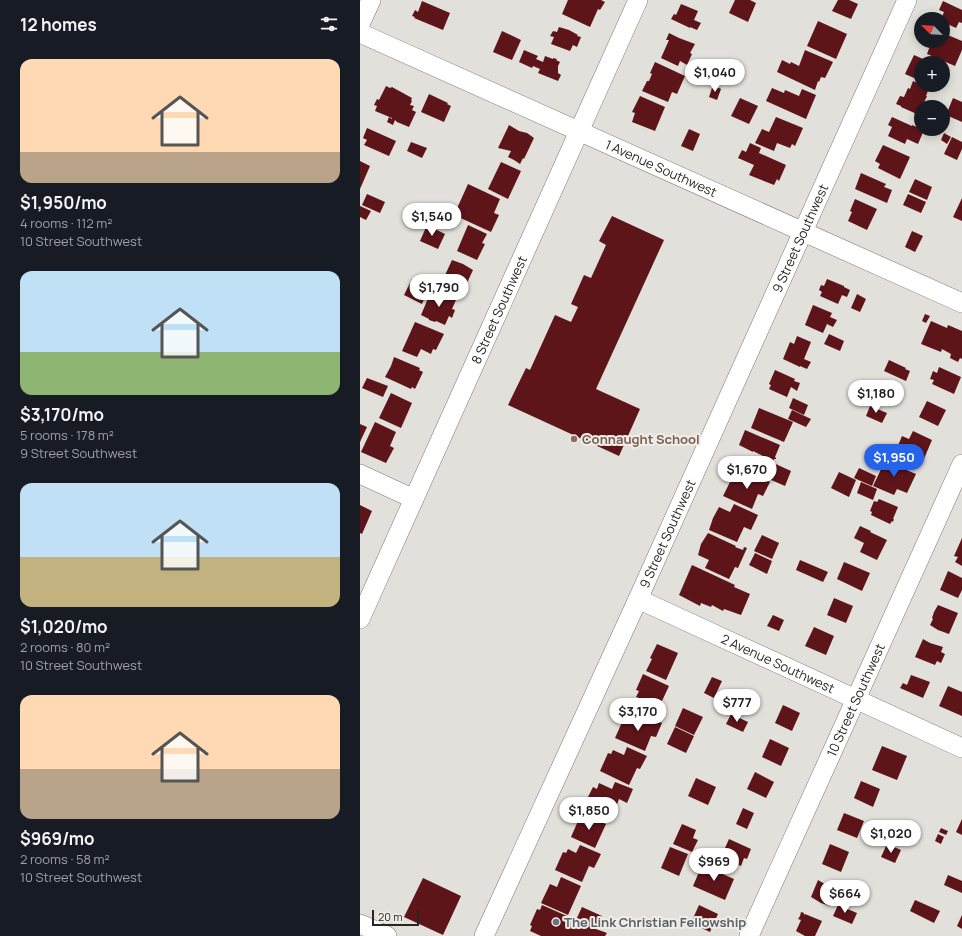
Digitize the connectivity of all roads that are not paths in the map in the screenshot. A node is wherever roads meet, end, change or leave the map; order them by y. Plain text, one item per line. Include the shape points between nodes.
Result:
1 (371, 0) edge
2 (638, 0) edge
3 (907, 0) edge
4 (360, 24) edge
5 (360, 33) edge
6 (579, 132) junction
7 (803, 232) junction
8 (962, 303) edge
9 (962, 464) edge
10 (360, 474) edge
11 (414, 499) junction
12 (638, 599) junction
13 (360, 619) edge
14 (855, 699) junction
15 (962, 748) edge
16 (360, 924) edge
17 (387, 936) edge
18 (484, 936) edge
19 (749, 936) edge

1 - 4 street
2 - 6 street, 8 Street Southwest
3 - 7 street, 9 Street Southwest
5 - 6 street, 1 Avenue Southwest
6 - 7 street, 1 Avenue Southwest
6 - 11 street, 8 Street Southwest
7 - 8 street, 1 Avenue Southwest
7 - 12 street, 9 Street Southwest
9 - 14 street, 10 Street Southwest
10 - 11 street
11 - 13 street, 8 Street Southwest
12 - 14 street, 2 Avenue Southwest
12 - 18 street, 9 Street Southwest
14 - 15 street, 2 Avenue Southwest
14 - 19 street, 10 Street Southwest
16 - 17 street

